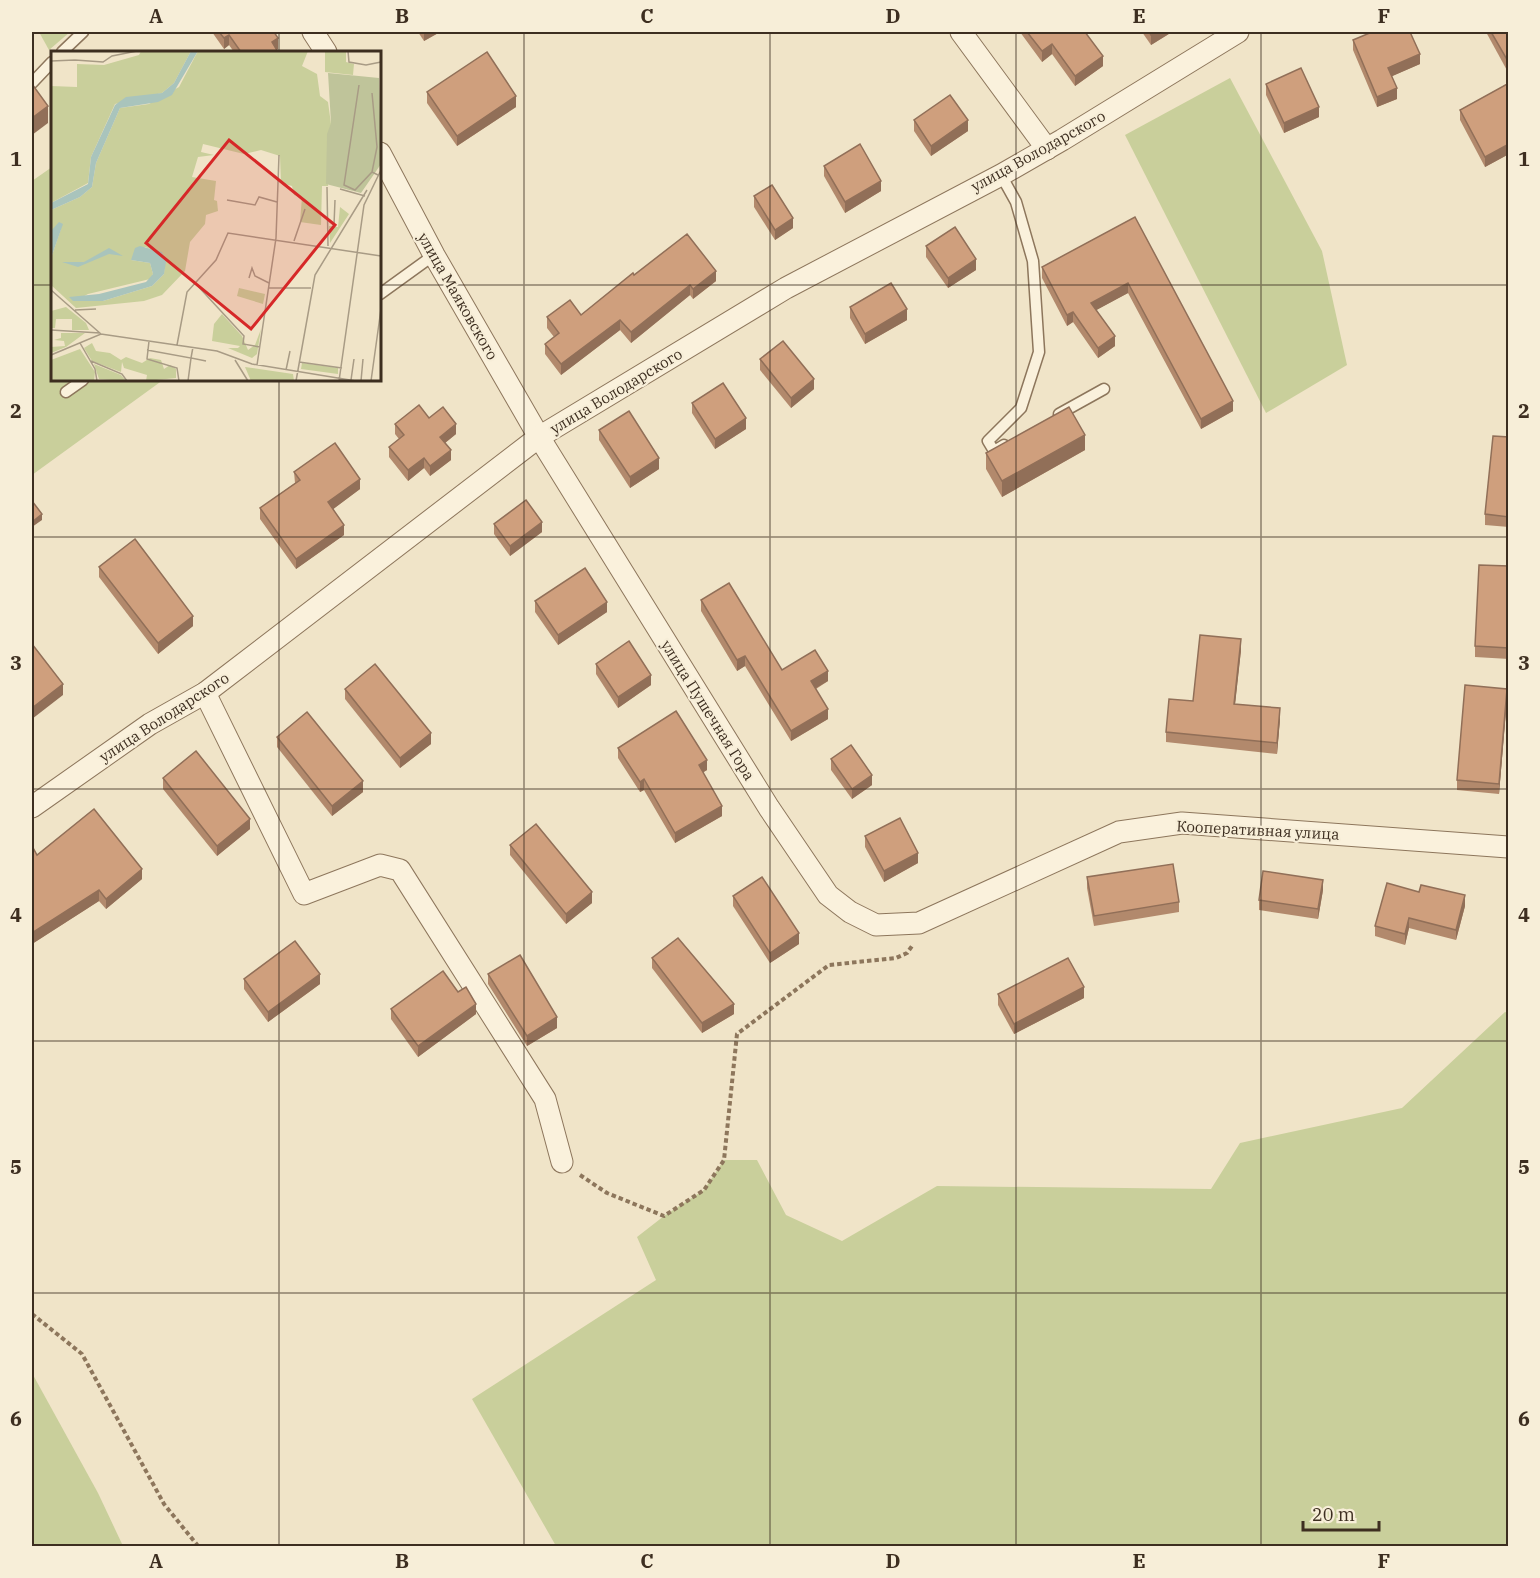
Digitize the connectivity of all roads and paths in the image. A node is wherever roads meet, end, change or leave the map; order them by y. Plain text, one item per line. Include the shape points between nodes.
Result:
1 (83, 32) edge
2 (313, 32) edge
3 (961, 32) edge
4 (1238, 32) edge
5 (63, 51) edge
6 (325, 51) edge
7 (51, 63) edge
8 (32, 83) edge
9 (1047, 148) junction
10 (381, 155) edge
11 (1001, 175) junction
12 (434, 255) junction
13 (381, 293) edge
14 (82, 381) edge
15 (1104, 389) dead end
16 (66, 392) dead end
17 (1054, 417) edge
18 (539, 437) junction
19 (1014, 440) edge
20 (205, 693) junction
21 (32, 807) edge
22 (1509, 847) edge
23 (919, 923) junction
24 (562, 1162) joint
25 (32, 1314) edge
26 (198, 1546) edge

1 - 5 lane
2 - 6 street
3 - 9 street
4 - 9 street, улица Володарского
7 - 8 lane
9 - 11 street, улица Володарского
10 - 12 street, улица Маяковского
11 - 18 street, улица Володарского via 786,288
11 - 19 lane via 1016,202 1033,261 1039,352 1021,408 988,441 994,451
12 - 13 lane
12 - 18 street, улица Маяковского
14 - 16 lane
15 - 17 lane
18 - 20 street, улица Володарского
18 - 23 street, улица Пушечная Гора via 769,808 828,895 876,925
20 - 21 street, улица Володарского via 150,724
20 - 24 street via 304,894 380,865 400,870 545,1099
22 - 23 street, Кооперативная улица via 1182,823 1119,832
23 - 24 path via 908,953 896,958 829,965 737,1034 724,1160 704,1190 664,1216 607,1193
25 - 26 path via 82,1354 164,1504

